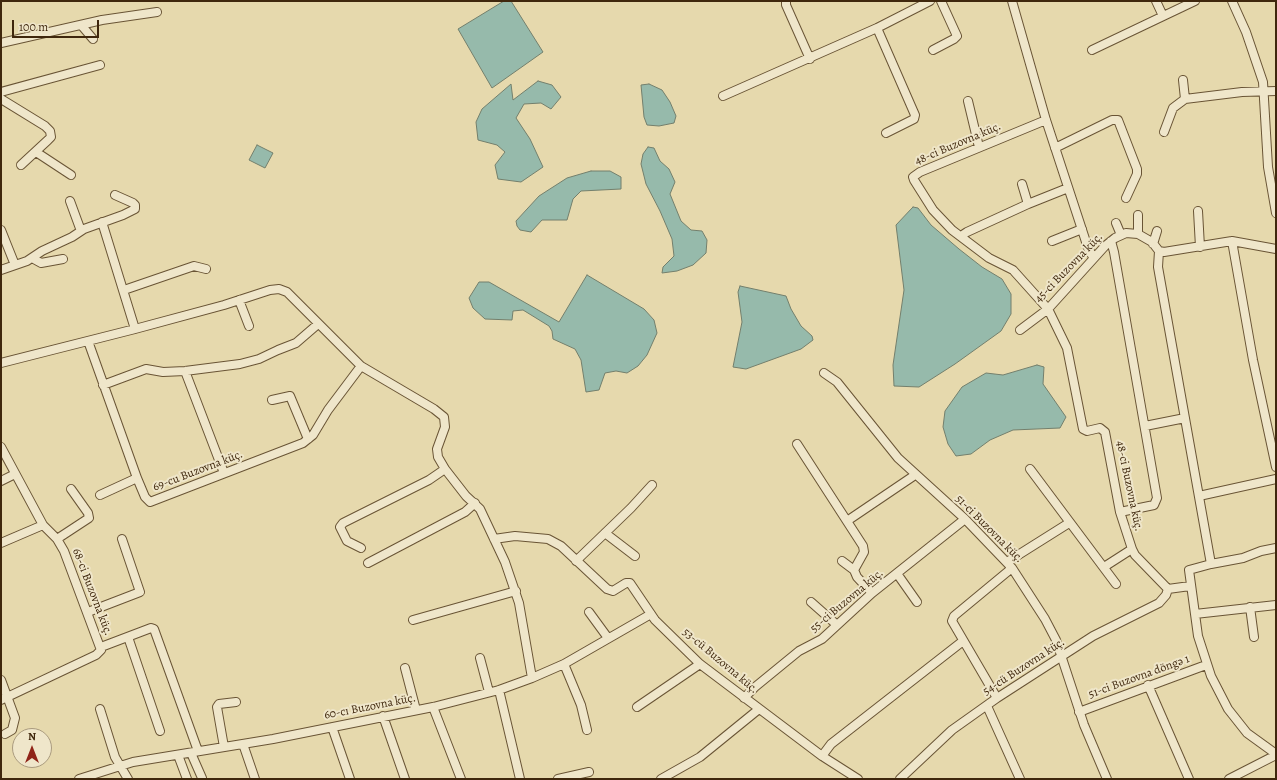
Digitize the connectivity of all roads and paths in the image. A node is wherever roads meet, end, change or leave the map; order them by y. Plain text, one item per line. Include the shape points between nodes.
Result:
1 (786, 1) edge
2 (930, 1) edge
3 (941, 1) edge
4 (1012, 1) edge
5 (1156, 1) edge
6 (1195, 1) edge
7 (1232, 1) edge
8 (916, 4) edge
9 (157, 12) dead end
10 (1163, 16) junction
11 (82, 26) junction
12 (877, 28) junction
13 (93, 39) dead end
14 (1, 43) edge
15 (933, 50) dead end
16 (1092, 50) dead end
17 (810, 59) junction
18 (100, 65) dead end
19 (1183, 80) dead end
20 (1276, 91) edge
21 (1, 92) edge
22 (1265, 92) junction
23 (723, 96) dead end
24 (1, 99) edge
25 (1185, 99) junction
26 (968, 101) dead end
27 (1046, 120) junction
28 (1164, 132) dead end
29 (886, 133) dead end
30 (979, 147) junction
31 (1055, 148) junction
32 (36, 152) junction
33 (21, 165) dead end
34 (71, 175) dead end
35 (1022, 184) dead end
36 (1068, 188) junction
37 (115, 195) dead end
38 (1126, 198) dead end
39 (70, 201) dead end
40 (1028, 204) junction
41 (1198, 211) dead end
42 (1276, 213) edge
43 (1138, 215) dead end
44 (102, 222) junction
45 (1116, 223) dead end
46 (1082, 229) junction
47 (1, 230) edge
48 (81, 231) junction
49 (1157, 231) dead end
50 (1138, 234) junction
51 (1121, 235) junction
52 (961, 236) junction
53 (1052, 241) dead end
54 (1111, 241) junction
55 (1232, 241) junction
56 (1154, 244) junction
57 (1200, 247) junction
58 (1276, 249) edge
59 (1159, 251) junction
60 (1093, 257) junction
61 (32, 258) junction
62 (63, 258) dead end
63 (16, 265) junction
64 (206, 269) dead end
65 (1, 270) edge
66 (124, 290) junction
67 (239, 300) junction
68 (1048, 309) junction
69 (318, 324) junction
70 (249, 326) dead end
71 (135, 329) junction
72 (1020, 330) dead end
73 (88, 341) junction
74 (1, 363) edge
75 (361, 366) junction
76 (185, 371) junction
77 (824, 373) dead end
78 (103, 385) junction
79 (272, 400) dead end
80 (1185, 418) junction
81 (1145, 426) junction
82 (308, 439) junction
83 (797, 444) dead end
84 (1, 447) edge
85 (1274, 450) edge
86 (1276, 467) edge
87 (445, 469) junction
88 (1030, 469) dead end
89 (224, 473) junction
90 (15, 474) junction
91 (915, 475) junction
92 (137, 478) junction
93 (1276, 479) edge
94 (1, 481) edge
95 (652, 485) dead end
96 (71, 489) dead end
97 (100, 495) dead end
98 (1199, 496) junction
99 (475, 503) junction
100 (1120, 512) junction
101 (965, 519) junction
102 (847, 521) junction
103 (1069, 523) junction
104 (43, 525) junction
105 (606, 534) junction
106 (57, 539) junction
107 (122, 539) dead end
108 (494, 539) junction
109 (1, 543) edge
110 (360, 548) dead end
111 (1276, 548) edge
112 (1132, 549) junction
113 (635, 556) dead end
114 (576, 561) junction
115 (842, 561) dead end
116 (368, 563) dead end
117 (1211, 564) junction
118 (1010, 565) junction
119 (1104, 567) junction
120 (854, 570) junction
121 (898, 575) junction
122 (1116, 584) dead end
123 (1190, 586) junction
124 (1168, 589) junction
125 (516, 591) junction
126 (872, 593) junction
127 (811, 602) dead end
128 (917, 602) dead end
129 (1276, 605) edge
130 (1250, 607) junction
131 (88, 612) junction
132 (589, 612) dead end
133 (651, 614) junction
134 (1195, 614) junction
135 (413, 620) dead end
136 (837, 625) junction
137 (1254, 637) dead end
138 (128, 638) junction
139 (608, 638) junction
140 (963, 641) junction
141 (101, 647) junction
142 (1062, 657) junction
143 (480, 658) dead end
144 (564, 664) junction
145 (700, 664) junction
146 (1206, 665) junction
147 (405, 668) dead end
148 (532, 678) junction
149 (1, 680) edge
150 (1148, 685) junction
151 (500, 690) junction
152 (490, 692) junction
153 (4, 698) edge
154 (744, 698) junction
155 (997, 698) junction
156 (236, 702) dead end
157 (637, 706) dead end
158 (987, 706) junction
159 (433, 707) junction
160 (100, 709) dead end
161 (759, 709) junction
162 (416, 710) junction
163 (1079, 712) junction
164 (383, 716) junction
165 (332, 727) junction
166 (587, 730) dead end
167 (160, 731) dead end
168 (5, 734) dead end
169 (243, 744) junction
170 (224, 747) junction
171 (194, 752) junction
172 (1276, 754) edge
173 (178, 755) junction
174 (822, 756) junction
175 (120, 766) junction
176 (590, 772) dead end
177 (202, 778) edge
178 (78, 779) edge
179 (128, 779) edge
180 (187, 779) edge
181 (255, 779) edge
182 (350, 779) edge
183 (405, 779) edge
184 (460, 779) edge
185 (520, 779) edge
186 (558, 779) edge
187 (661, 779) edge
188 (858, 779) edge
189 (900, 779) edge
190 (1020, 779) edge
191 (1107, 779) edge
192 (1189, 779) edge
193 (1229, 779) edge

1 - 17 street
2 - 8 street
3 - 15 street via 957,36
4 - 27 street
5 - 10 street
6 - 10 street
7 - 22 street via 1253,52
8 - 12 street
9 - 11 street via 102,20
10 - 16 street
11 - 13 street
11 - 14 street
12 - 17 street
12 - 29 street via 915,115 914,119
17 - 23 street
18 - 21 street
19 - 25 street
20 - 22 street
22 - 25 street via 1242,92
22 - 42 street via 1268,167
24 - 32 street via 50,131 51,137
25 - 28 street via 1173,108
26 - 30 street
27 - 30 street, 48-ci Buzovna küç.
27 - 31 street
30 - 52 street, 48-ci Buzovna küç. via 913,177 933,210
31 - 36 street
31 - 38 street via 1112,120 1118,120 1137,168 1137,174
32 - 33 street
32 - 34 street
35 - 40 street
36 - 40 street
36 - 46 street
37 - 44 street via 135,205 135,209
39 - 48 street
40 - 52 street
41 - 57 street
43 - 50 street
44 - 48 street
44 - 66 street
45 - 51 street
46 - 53 street
46 - 60 street
47 - 63 street
48 - 61 street via 72,238 42,250
49 - 56 street
50 - 51 street, 45-ci Buzovna küç.
50 - 56 street
51 - 54 street, 45-ci Buzovna küç.
52 - 68 street, 48-ci Buzovna küç. via 989,258 1013,270
54 - 60 street, 45-ci Buzovna küç.
54 - 81 street
55 - 57 street
55 - 58 street
55 - 85 street via 1253,360
56 - 59 street
57 - 59 street
59 - 80 street via 1158,267
60 - 68 street, 45-ci Buzovna küç.
61 - 62 street via 41,263
61 - 63 street
63 - 65 street
64 - 66 street via 191,267
66 - 71 street
67 - 69 street via 270,290 284,290 295,298
67 - 70 street
67 - 71 street
68 - 72 street, 45-ci Buzovna küç.
68 - 100 street, 48-ci Buzovna küç. via 1066,348 1083,429 1087,431 1100,428 1105,432
69 - 75 street
69 - 76 street via 296,343 259,359
71 - 73 street
73 - 74 street
73 - 78 street, 69-cu Buzovna küç.
75 - 82 street, 69-cu Buzovna küç.
75 - 87 street via 444,417 445,427 437,453
76 - 78 street via 146,370
76 - 89 street
77 - 91 street, 51-ci Buzovna küç. via 837,382 885,443
78 - 92 street, 69-cu Buzovna küç.
79 - 82 street via 290,396
80 - 81 street
80 - 98 street
81 - 100 street via 1157,502 1154,505
82 - 89 street, 69-cu Buzovna küç. via 297,446
83 - 102 street
84 - 90 street, 68-ci Buzovna küç.
85 - 86 street
87 - 99 street
87 - 110 street via 429,480 343,523 340,528 347,541
88 - 103 street
89 - 92 street, 69-cu Buzovna küç. via 150,502 145,497
90 - 94 street
90 - 104 street, 68-ci Buzovna küç.
91 - 101 street, 51-ci Buzovna küç.
91 - 102 street
92 - 97 street
93 - 98 street
95 - 105 street
96 - 106 street via 89,518
98 - 117 street
99 - 108 street
99 - 116 street via 465,512
100 - 112 street, 48-ci Buzovna küç.
101 - 118 street, 51-ci Buzovna küç.
101 - 121 street, 55-ci Buzovna küç.
102 - 120 street via 865,550
103 - 118 street
103 - 119 street
104 - 106 street, 68-ci Buzovna küç.
104 - 109 street
105 - 113 street
105 - 114 street
106 - 131 street, 68-ci Buzovna küç.
107 - 131 street via 140,592
108 - 114 street, 53-cü Buzovna küç. via 515,536 548,539 561,546
108 - 125 street
111 - 117 street
112 - 119 street
112 - 124 street, 48-ci Buzovna küç.
114 - 133 street, 53-cü Buzovna küç. via 603,587 610,590 616,590 626,582 630,584
115 - 120 street
117 - 123 street via 1189,570
118 - 140 street via 952,618
118 - 142 street, 51-ci Buzovna küç. via 1051,628
119 - 122 street
120 - 126 street
121 - 126 street, 55-ci Buzovna küç.
121 - 128 street
123 - 124 street
123 - 134 street
124 - 142 street, 54-cü Buzovna küç. via 1159,602 1104,630
125 - 135 street
125 - 148 street
126 - 136 street, 55-ci Buzovna küç.
127 - 136 street
129 - 130 street
130 - 134 street
130 - 137 street
131 - 141 street, 68-ci Buzovna küç.
132 - 139 street
133 - 139 street, 60-cı Buzovna küç.
133 - 145 street, 53-cü Buzovna küç.
134 - 146 street
136 - 154 street, 55-ci Buzovna küç. via 819,641 799,651
138 - 141 street
138 - 167 street
138 - 171 street via 151,628 156,631
139 - 144 street, 60-cı Buzovna küç.
140 - 155 street
140 - 174 street via 832,744
141 - 153 street, 68-ci Buzovna küç. via 96,655
142 - 155 street, 54-cü Buzovna küç.
142 - 163 street, 51-ci Buzovna küç.
143 - 152 street
144 - 148 street, 60-cı Buzovna küç.
144 - 166 street via 581,705
145 - 154 street, 53-cü Buzovna küç.
145 - 157 street
146 - 150 street, 51-ci Buzovna döngə 1
146 - 172 street via 1233,717 1247,733
147 - 162 street
148 - 151 street, 60-cı Buzovna küç.
149 - 153 street
150 - 163 street, 51-ci Buzovna döngə 1
150 - 192 street
151 - 152 street, 60-cı Buzovna küç.
151 - 185 street
152 - 159 street, 60-cı Buzovna küç.
153 - 168 street via 16,723 12,730
154 - 161 street, 53-cü Buzovna küç.
155 - 158 street, 54-cü Buzovna küç.
156 - 170 street via 219,704 217,707
158 - 189 street, 54-cü Buzovna küç. via 952,730
158 - 190 street
159 - 162 street, 60-cı Buzovna küç.
159 - 184 street
160 - 175 street
161 - 174 street, 53-cü Buzovna küç.
161 - 187 street via 700,757
162 - 164 street, 60-cı Buzovna küç.
163 - 191 street, 51-ci Buzovna küç.
164 - 165 street, 60-cı Buzovna küç.
164 - 183 street
165 - 169 street, 60-cı Buzovna küç.
165 - 182 street
169 - 170 street, 60-cı Buzovna küç.
169 - 181 street
170 - 171 street, 60-cı Buzovna küç.
171 - 173 street, 60-cı Buzovna küç.
171 - 177 street
172 - 193 street
173 - 175 street, 60-cı Buzovna küç.
173 - 180 street
174 - 188 street, 53-cü Buzovna küç.
175 - 178 street, 60-cı Buzovna küç.
175 - 179 street
176 - 186 street

